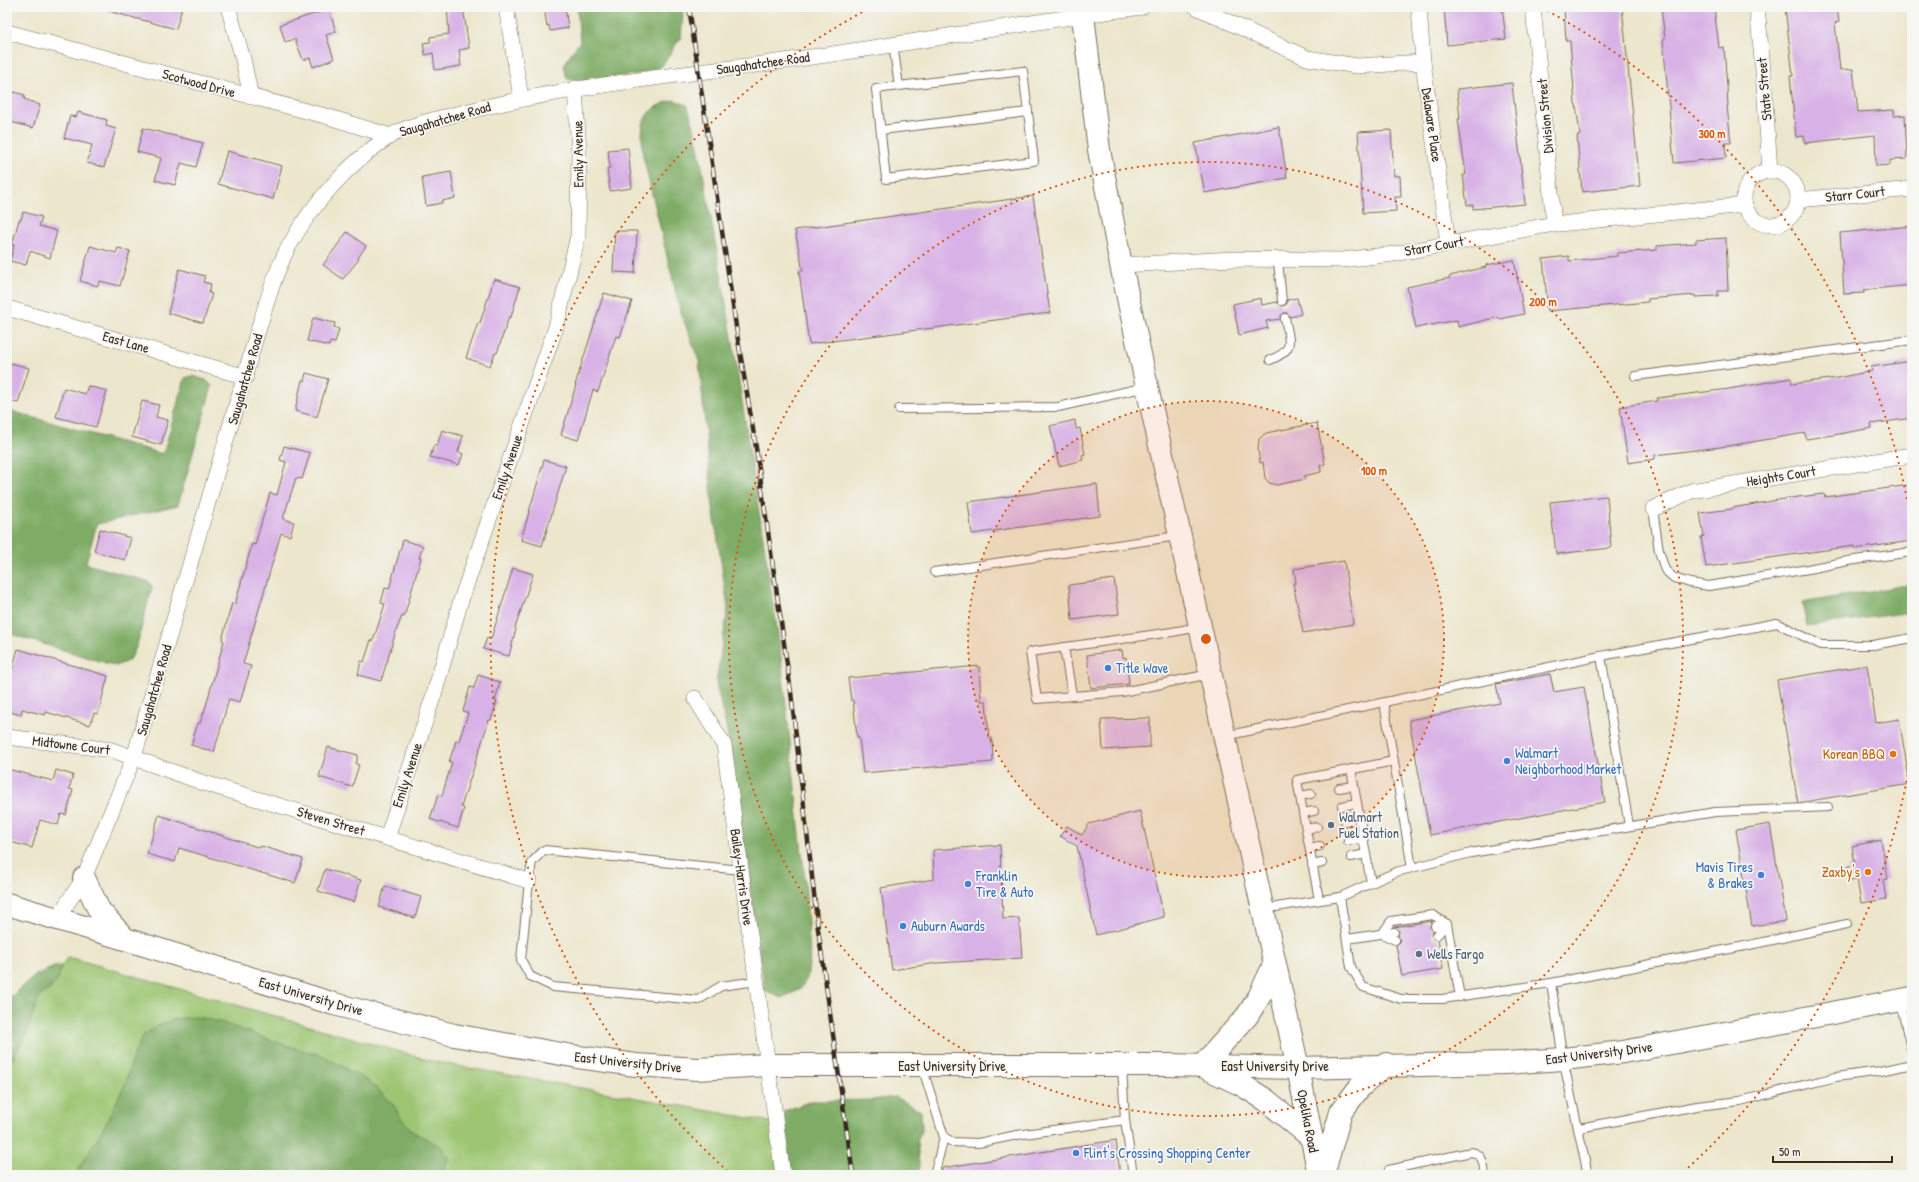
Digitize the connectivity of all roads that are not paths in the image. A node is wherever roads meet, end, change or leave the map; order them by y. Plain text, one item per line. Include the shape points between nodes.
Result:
1 (228, 7) edge
2 (506, 7) edge
3 (1142, 7) edge
4 (1196, 7) edge
5 (1419, 7) edge
6 (1533, 7) edge
7 (1756, 7) edge
8 (1082, 11) edge
9 (7, 32) edge
10 (893, 44) junction
11 (1423, 62) junction
12 (899, 86) junction
13 (575, 88) junction
14 (251, 97) junction
15 (521, 98) junction
16 (1028, 112) junction
17 (881, 130) junction
18 (390, 136) junction
19 (1770, 171) junction
20 (1912, 189) edge
21 (1798, 200) junction
22 (1745, 205) junction
23 (1554, 225) junction
24 (1448, 243) junction
25 (1278, 261) junction
26 (1121, 265) junction
27 (1282, 301) dead end
28 (7, 308) edge
29 (1285, 318) dead end
30 (1912, 340) edge
31 (1270, 360) dead end
32 (1635, 376) dead end
33 (246, 377) junction
34 (1147, 387) junction
35 (899, 409) dead end
36 (1912, 455) edge
37 (1653, 509) joint
38 (1180, 536) junction
39 (1912, 552) edge
40 (934, 572) dead end
41 (1200, 627) junction
42 (1912, 638) edge
43 (1064, 647) junction
44 (1601, 656) junction
45 (1210, 674) junction
46 (1072, 696) junction
47 (695, 698) dead end
48 (1384, 703) junction
49 (1225, 736) junction
50 (7, 737) edge
51 (134, 757) junction
52 (1394, 761) junction
53 (1351, 769) junction
54 (1354, 786) junction
55 (1339, 788) dead end
56 (1311, 794) dead end
57 (1300, 796) junction
58 (1357, 803) junction
59 (1342, 806) dead end
60 (1828, 807) dead end
61 (1314, 811) dead end
62 (1303, 813) junction
63 (1360, 819) junction
64 (1345, 821) dead end
65 (1629, 826) junction
66 (1317, 827) dead end
67 (1306, 829) junction
68 (387, 838) junction
69 (1363, 838) junction
70 (1348, 841) dead end
71 (1320, 846) dead end
72 (1310, 848) junction
73 (1366, 854) junction
74 (1351, 857) dead end
75 (1322, 863) dead end
76 (1312, 865) junction
77 (1412, 868) junction
78 (741, 870) junction
79 (84, 878) junction
80 (530, 881) junction
81 (1371, 883) junction
82 (1340, 897) junction
83 (1319, 900) junction
84 (7, 904) edge
85 (1263, 909) junction
86 (56, 920) junction
87 (1447, 924) junction
88 (1847, 924) dead end
89 (1435, 926) dead end
90 (1382, 934) junction
91 (1437, 935) dead end
92 (1395, 936) dead end
93 (125, 939) junction
94 (1347, 939) junction
95 (1274, 965) junction
96 (757, 981) junction
97 (1551, 983) junction
98 (1460, 997) junction
99 (1906, 1000) edge
100 (1912, 1053) edge
101 (1563, 1059) junction
102 (768, 1064) junction
103 (1386, 1064) junction
104 (1912, 1064) edge
105 (922, 1066) junction
106 (1122, 1066) junction
107 (1202, 1066) junction
108 (1298, 1068) junction
109 (1125, 1120) junction
110 (1579, 1128) junction
111 (944, 1137) junction
112 (1312, 1138) junction
113 (1389, 1170) dead end
114 (783, 1175) edge
115 (934, 1175) edge
116 (1133, 1175) edge
117 (1319, 1175) edge
118 (1323, 1175) edge
119 (1485, 1175) edge
120 (1588, 1175) edge

1 - 14 street
2 - 15 street
3 - 8 street, Saugahatchee Road
4 - 11 street via 1307,58 1356,66
5 - 11 street, Delaware Place
6 - 23 street, Division Street
7 - 19 street, State Street
8 - 10 street, Saugahatchee Road
8 - 26 main road, Opelika Road via 1099,150
9 - 14 street, Scotwood Drive
10 - 12 lane
10 - 13 street, Saugahatchee Road
11 - 24 street, Delaware Place
12 - 16 lane via 1023,71
12 - 17 lane via 876,89
13 - 15 street, Saugahatchee Road
13 - 68 street, Emily Avenue via 579,152 578,236 556,327 461,600
14 - 18 street, Scotwood Drive
15 - 18 street, Saugahatchee Road via 427,121
16 - 17 lane
16 - 17 lane via 1034,161 886,179
18 - 33 street, Saugahatchee Road via 330,189 289,245 271,292
19 - 21 street via 1787,176 1794,183
19 - 22 street via 1762,173 1750,182 1744,197
20 - 21 street, Starr Court
21 - 22 street via 1788,220 1774,225 1766,225 1753,218
22 - 23 street, Starr Court
23 - 24 street, Starr Court
24 - 25 street, Starr Court via 1394,254 1342,260
25 - 26 street, Starr Court via 1234,259
25 - 27 lane
26 - 34 main road, Opelika Road
28 - 33 street, East Lane
29 - 31 lane via 1288,350
30 - 32 lane
33 - 51 street, Saugahatchee Road
34 - 35 lane via 1058,407
34 - 38 main road, Opelika Road
36 - 37 street, Heights Court via 1691,491
37 - 39 lane via 1659,551 1665,570 1674,578 1690,583 1710,586
38 - 40 lane
38 - 41 main road, Opelika Road
41 - 43 lane
41 - 45 main road, Opelika Road
42 - 44 lane via 1873,645 1821,645 1777,623
43 - 46 lane
43 - 46 lane via 1030,652 1037,699
44 - 48 lane
44 - 65 lane
45 - 46 lane via 1122,692
45 - 49 main road, Opelika Road
47 - 78 street, Bailey-Harris Drive via 724,745
48 - 49 lane
48 - 52 lane
49 - 85 main road, Opelika Road
50 - 51 street, Midtowne Court via 112,750
51 - 68 street, Steven Street via 201,782
51 - 79 street, Saugahatchee Road
52 - 53 lane
52 - 77 lane
53 - 54 lane
53 - 57 lane via 1297,780
54 - 55 lane
54 - 58 lane
56 - 57 lane
57 - 62 lane
58 - 59 lane
58 - 63 lane
60 - 65 lane via 1715,812
61 - 62 lane
62 - 67 lane
63 - 64 lane
63 - 69 lane
65 - 77 lane via 1471,853
66 - 67 lane
67 - 72 lane
68 - 80 street, Steven Street
69 - 70 lane
69 - 73 lane
71 - 72 lane
72 - 76 lane
73 - 74 lane
73 - 81 lane
75 - 76 lane
76 - 83 lane
77 - 81 lane
78 - 80 lane via 544,850 532,862
78 - 96 street, Bailey-Harris Drive
79 - 86 street, Saugahatchee Road
79 - 93 main road via 99,910
80 - 96 lane via 521,960 530,976 553,987 698,1000 721,986
81 - 82 lane
82 - 83 lane
82 - 94 lane
83 - 85 lane
84 - 86 main road, East University Drive
85 - 95 main road, Opelika Road
86 - 93 main road, East University Drive
87 - 89 lane
87 - 90 lane via 1433,915 1391,921
87 - 91 lane
87 - 98 lane
88 - 97 lane
90 - 92 lane
90 - 94 lane
93 - 102 main road, East University Drive via 334,1004 454,1035 578,1057 636,1064 698,1069
94 - 98 lane via 1351,968 1363,987 1401,999
95 - 107 main road via 1247,1016
95 - 108 main road, Opelika Road
96 - 102 street, Bailey-Harris Drive
97 - 98 lane
97 - 101 lane
99 - 100 lane
99 - 101 main road, East University Drive via 1623,1052
101 - 103 main road, East University Drive
101 - 110 lane
102 - 105 main road, East University Drive
102 - 114 street, Bailey-Harris Drive
103 - 108 main road, East University Drive
103 - 118 main road via 1359,1088 1341,1112
104 - 110 lane via 1836,1077 1740,1101 1697,1106
105 - 106 main road, East University Drive
105 - 111 lane
106 - 107 main road, East University Drive
106 - 109 lane
107 - 108 main road, East University Drive
107 - 112 main road via 1266,1100
108 - 112 main road, Opelika Road
109 - 111 lane via 978,1143 952,1142
109 - 116 lane
110 - 120 lane
111 - 115 lane
112 - 117 main road, Opelika Road
113 - 119 lane via 1471,1152 1482,1158

